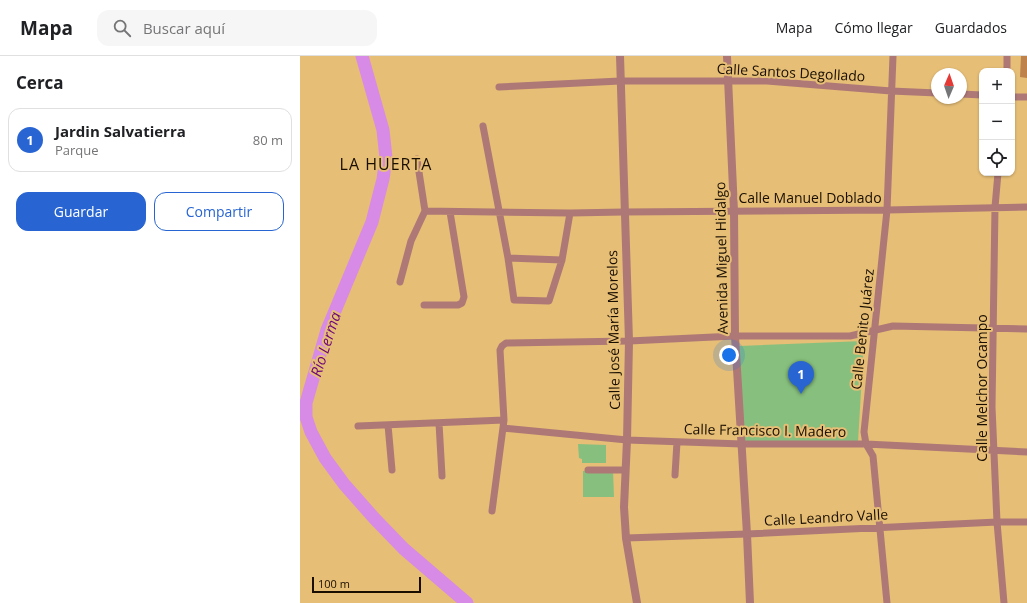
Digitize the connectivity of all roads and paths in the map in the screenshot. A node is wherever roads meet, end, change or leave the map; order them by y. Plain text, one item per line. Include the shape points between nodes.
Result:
1 (620, 56) edge
2 (727, 56) edge
3 (893, 56) edge
4 (1007, 56) edge
5 (1006, 68) edge
6 (620, 81) junction
7 (728, 81) junction
8 (499, 87) dead end
9 (891, 91) junction
10 (931, 93) edge
11 (967, 94) edge
12 (979, 95) edge
13 (1015, 97) edge
14 (1027, 97) edge
15 (483, 126) dead end
16 (417, 159) dead end
17 (998, 176) edge
18 (995, 207) junction
19 (1027, 207) edge
20 (888, 210) junction
21 (425, 211) junction
22 (734, 211) junction
23 (450, 212) junction
24 (624, 212) junction
25 (500, 213) junction
26 (570, 213) junction
27 (508, 258) junction
28 (562, 260) junction
29 (400, 282) dead end
30 (424, 306) dead end
31 (993, 328) junction
32 (1027, 329) edge
33 (875, 330) junction
34 (735, 336) junction
35 (629, 341) junction
36 (504, 420) junction
37 (440, 423) junction
38 (388, 425) junction
39 (358, 426) dead end
40 (503, 428) junction
41 (627, 440) junction
42 (677, 442) junction
43 (742, 444) junction
44 (866, 444) junction
45 (993, 451) junction
46 (1027, 452) edge
47 (392, 470) dead end
48 (588, 470) dead end
49 (625, 470) junction
50 (676, 475) dead end
51 (442, 476) dead end
52 (492, 511) dead end
53 (997, 522) junction
54 (1027, 522) edge
55 (879, 528) junction
56 (747, 534) junction
57 (626, 538) junction
58 (637, 603) edge
59 (750, 603) edge
60 (887, 603) edge
61 (1004, 603) edge

1 - 6 street, Calle José María Morelos
2 - 7 street, Avenida Miguel Hidalgo
3 - 9 street, Calle Benito Juárez
4 - 5 street
6 - 7 street, Calle Santos Degollado
6 - 8 street, Calle Santos Degollado
6 - 24 street, Calle José María Morelos
7 - 9 street, Calle Santos Degollado via 768,81
7 - 22 street, Avenida Miguel Hidalgo
9 - 10 street, Calle Santos Degollado
9 - 20 street, Calle Benito Juárez
11 - 12 street
13 - 14 street
15 - 25 street
16 - 21 street
17 - 18 street, Calle Melchor Ocampo
18 - 19 street, Calle Manuel Doblado
18 - 20 street, Calle Manuel Doblado
18 - 31 street, Calle Melchor Ocampo
20 - 22 street, Calle Manuel Doblado
20 - 33 street, Calle Benito Juárez
21 - 23 street, Calle Manuel Doblado
21 - 29 street via 411,242
22 - 24 street, Calle Manuel Doblado
22 - 34 street, Avenida Miguel Hidalgo
23 - 25 street, Calle Manuel Doblado
23 - 30 street via 464,297 458,305
24 - 26 street, Calle Manuel Doblado
24 - 35 street, Calle José María Morelos
25 - 26 street, Calle Manuel Doblado
25 - 27 street
26 - 28 street
27 - 28 street
27 - 28 street via 514,300 549,301
31 - 32 street
31 - 33 street via 893,326
31 - 45 street, Calle Melchor Ocampo
33 - 34 street via 850,336
33 - 44 street, Calle Benito Juárez via 864,432
34 - 35 street
34 - 43 street, Avenida Miguel Hidalgo
35 - 36 street via 502,346 500,350
35 - 41 street, Calle José María Morelos
36 - 37 street
36 - 40 street
37 - 38 street
37 - 51 street
38 - 39 street
38 - 47 street
40 - 41 street, Calle Francisco I. Madero
40 - 52 street
41 - 42 street, Calle Francisco I. Madero
41 - 49 street, Calle José María Morelos
42 - 43 street, Calle Francisco I. Madero
42 - 50 street
43 - 44 street, Calle Francisco I. Madero
43 - 56 street, Avenida Miguel Hidalgo
44 - 45 street, Calle Francisco I. Madero
44 - 55 street, Calle Benito Juárez via 873,456
45 - 46 street, Calle Francisco I. Madero
45 - 53 street, Calle Melchor Ocampo
48 - 49 street
49 - 57 street, Calle José María Morelos
53 - 54 street, Calle Leandro Valle
53 - 55 street, Calle Leandro Valle
53 - 61 street, Calle Melchor Ocampo
55 - 56 street, Calle Leandro Valle
55 - 60 street, Calle Benito Juárez
56 - 57 street, Calle Leandro Valle
56 - 59 street, Avenida Miguel Hidalgo
57 - 58 street, Calle José María Morelos

